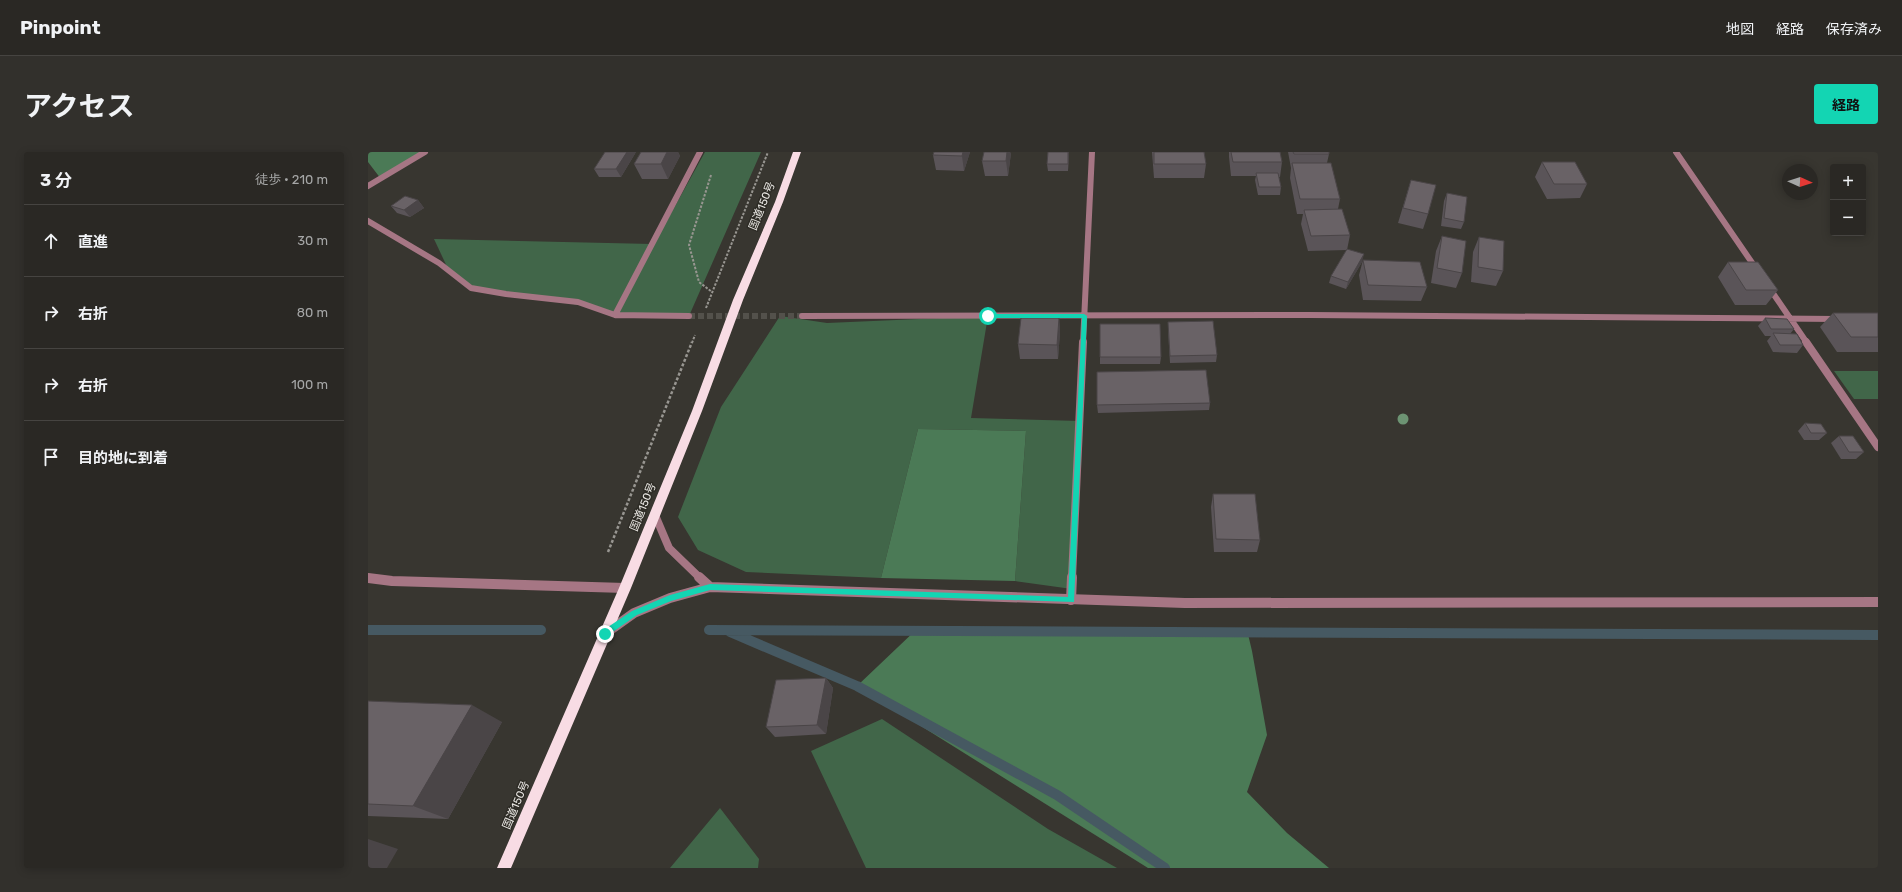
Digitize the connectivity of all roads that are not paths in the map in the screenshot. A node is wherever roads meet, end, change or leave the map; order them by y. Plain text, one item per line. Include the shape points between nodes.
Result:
1 (425, 152) edge
2 (700, 152) edge
3 (797, 152) edge
4 (1092, 152) edge
5 (1676, 152) edge
6 (368, 186) edge
7 (368, 221) edge
8 (1760, 274) edge
9 (1764, 280) edge
10 (615, 315) junction
11 (689, 316) tunnel mouth
12 (802, 316) tunnel mouth
13 (1084, 316) junction
14 (1790, 318) junction
15 (1846, 319) edge
16 (1878, 447) edge
17 (654, 515) junction
18 (368, 578) edge
19 (710, 587) junction
20 (625, 588) junction
21 (1071, 600) junction
22 (1878, 602) edge
23 (605, 634) junction
24 (504, 868) edge

1 - 6 street
2 - 10 street
3 - 17 highway, 国道150号
4 - 13 street
5 - 8 street
7 - 10 street via 439,263 471,288 578,302
9 - 14 street
10 - 11 street
12 - 13 street
13 - 14 street
13 - 21 street
14 - 15 street
14 - 16 street
17 - 19 street via 669,548
17 - 20 highway, 国道150号
18 - 20 street via 392,581
19 - 21 street
19 - 23 street via 670,598 634,613
20 - 23 highway, 国道150号
21 - 22 street via 1185,604
23 - 24 highway, 国道150号

